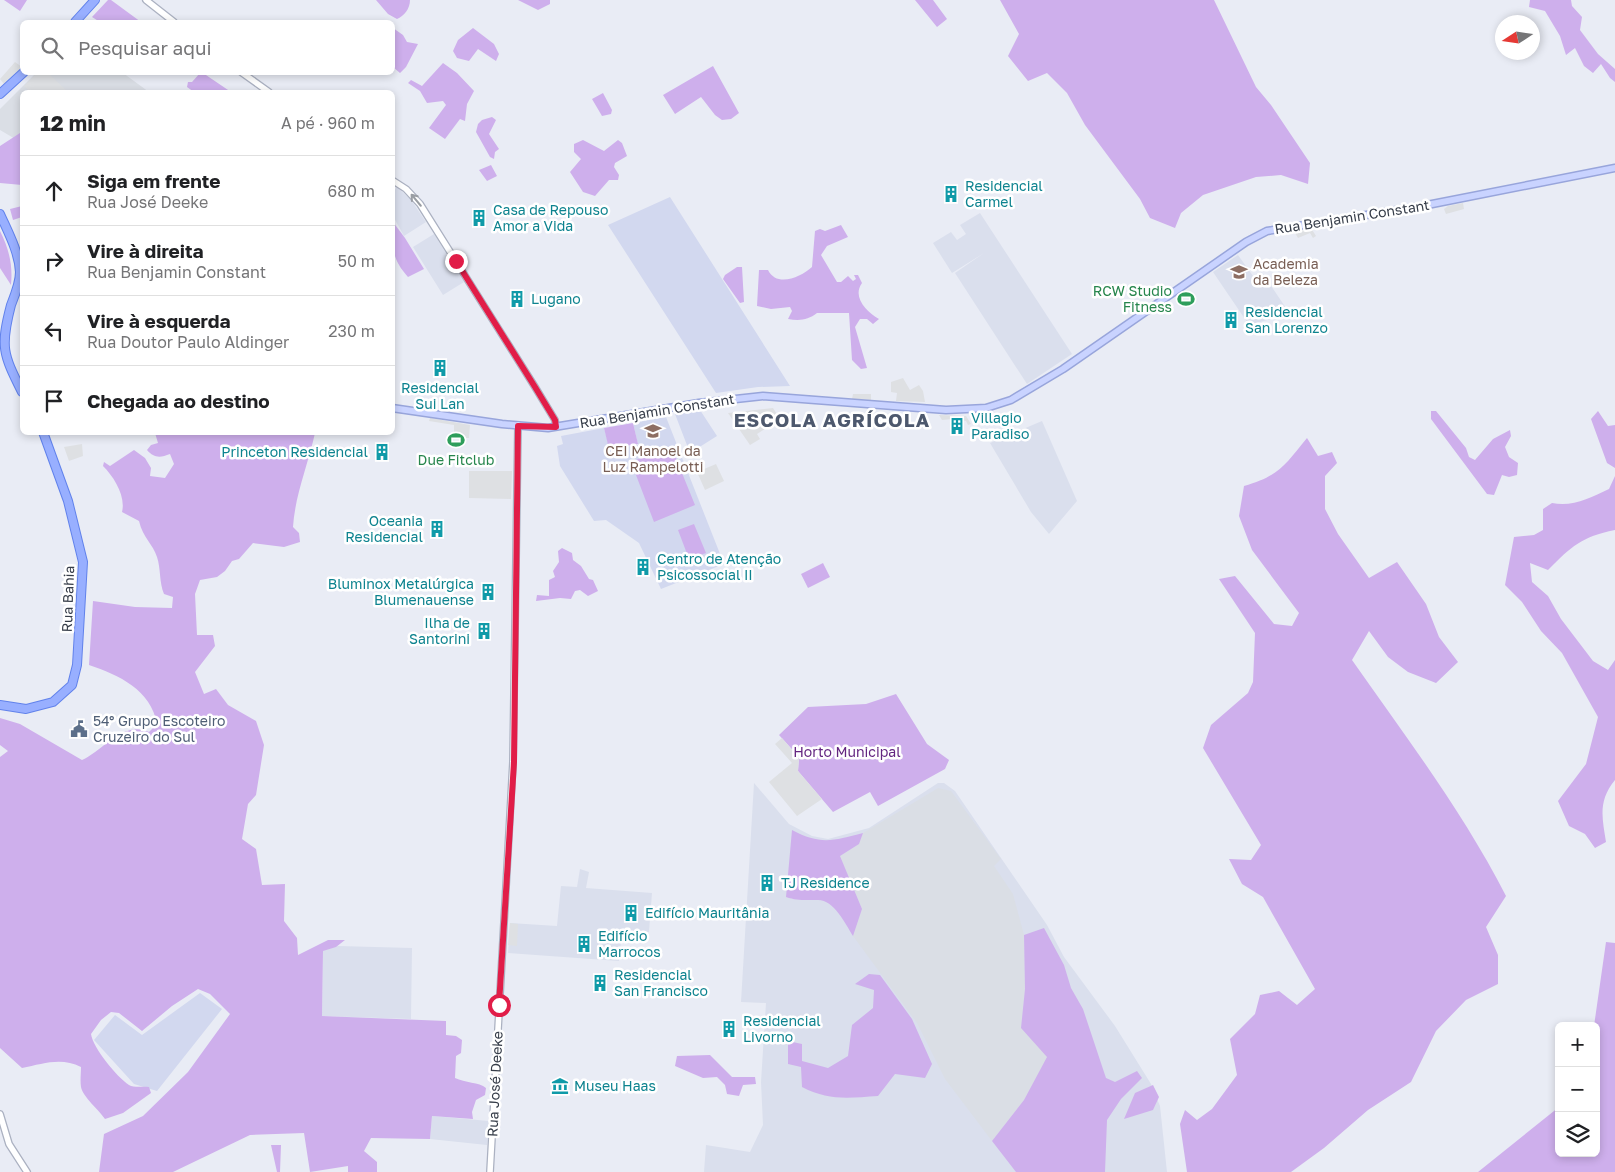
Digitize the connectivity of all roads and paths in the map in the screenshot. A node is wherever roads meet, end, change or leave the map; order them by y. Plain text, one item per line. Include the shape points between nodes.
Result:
1 (95, 0) edge
2 (146, 0) edge
3 (76, 20) edge
4 (171, 20) edge
5 (21, 75) edge
6 (246, 75) edge
7 (266, 90) edge
8 (1, 94) edge
9 (1615, 168) edge
10 (395, 182) edge
11 (0, 214) edge
12 (16, 379) junction
13 (20, 384) edge
14 (20, 388) edge
15 (395, 408) edge
16 (518, 426) junction
17 (556, 427) junction
18 (45, 435) edge
19 (0, 705) edge
20 (0, 1114) edge
21 (27, 1172) edge
22 (490, 1172) edge

1 - 3 main road
2 - 4 street
5 - 8 main road
6 - 7 street
9 - 17 main road, Rua Benjamin Constant via 1422,206 1267,231 1246,242 1047,379 1011,400 986,408 946,410 763,396 699,402
17 -> 10 street via 535,387 434,226 413,196
11 - 12 main road via 20,270 2,335 4,355
12 - 13 main road
12 - 14 main road
15 - 16 main road, Rua Benjamin Constant
16 - 17 main road, Rua Benjamin Constant
16 - 22 street, Rua José Deeke via 514,762
18 - 19 main road, Rua Bahia via 68,501 83,562 77,666 72,685 53,702 26,709
20 - 21 street via 9,1144

